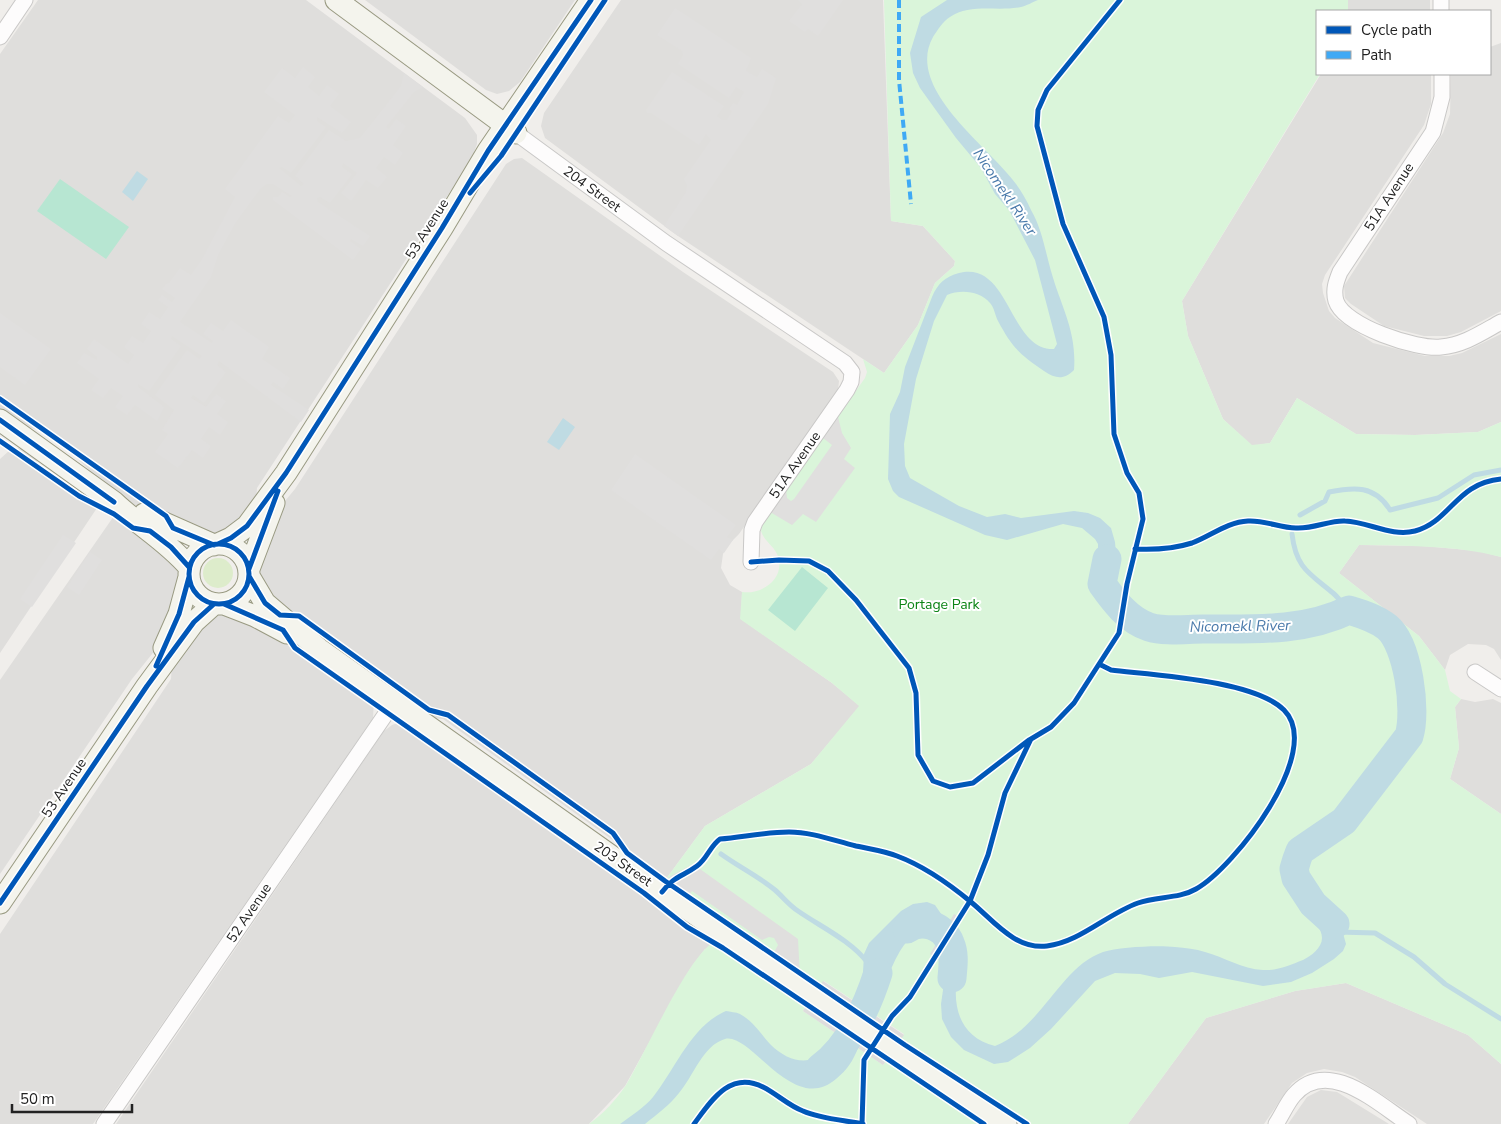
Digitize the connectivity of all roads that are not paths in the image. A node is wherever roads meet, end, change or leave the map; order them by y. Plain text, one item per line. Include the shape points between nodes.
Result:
1 (25, 0) edge
2 (336, 0) edge
3 (591, 0) edge
4 (605, 0) edge
5 (0, 37) edge
6 (1442, 75) edge
7 (511, 129) junction
8 (442, 228) junction
9 (1501, 322) edge
10 (852, 372) joint
11 (3, 428) edge
12 (286, 473) junction
13 (114, 502) junction
14 (216, 544) junction
15 (750, 562) dead end
16 (189, 572) junction
17 (249, 572) junction
18 (219, 604) junction
19 (319, 648) junction
20 (1475, 672) dead end
21 (147, 686) junction
22 (1501, 689) edge
23 (394, 702) junction
24 (0, 903) edge
25 (104, 1124) edge
26 (1006, 1124) edge
27 (1276, 1124) edge
28 (1409, 1124) edge

1 - 5 street
2 - 7 street, 204 Street
3 - 7 street, 53 Avenue
4 - 7 street, 53 Avenue
6 - 9 street, 51A Avenue via 1442,97 1432,132 1340,272 1334,287 1337,303 1375,333 1439,348 1460,344
7 - 8 street, 53 Avenue via 488,151
7 - 8 street, 53 Avenue via 500,156
7 - 10 street, 204 Street via 666,243 845,363
8 - 12 street, 53 Avenue
10 - 15 street, 51A Avenue via 847,390 755,522
11 - 13 street
12 - 14 street, 53 Avenue via 247,526
12 - 17 street, 53 Avenue
13 - 14 street
13 - 16 street via 171,547
14 - 16 street via 193,558
14 - 17 street via 237,550 244,557
16 - 18 street via 197,595
16 - 21 street, 53 Avenue via 179,614
17 - 18 street via 241,594
17 - 19 street, 203 Street via 265,603
18 - 19 street, 203 Street via 255,616
18 - 21 street, 53 Avenue via 194,622
19 - 23 street, 203 Street
20 - 22 street
21 - 24 street, 53 Avenue
23 - 25 street, 52 Avenue
23 - 26 street, 203 Street via 813,996
27 - 28 street via 1295,1094 1311,1082 1331,1079 1351,1086

